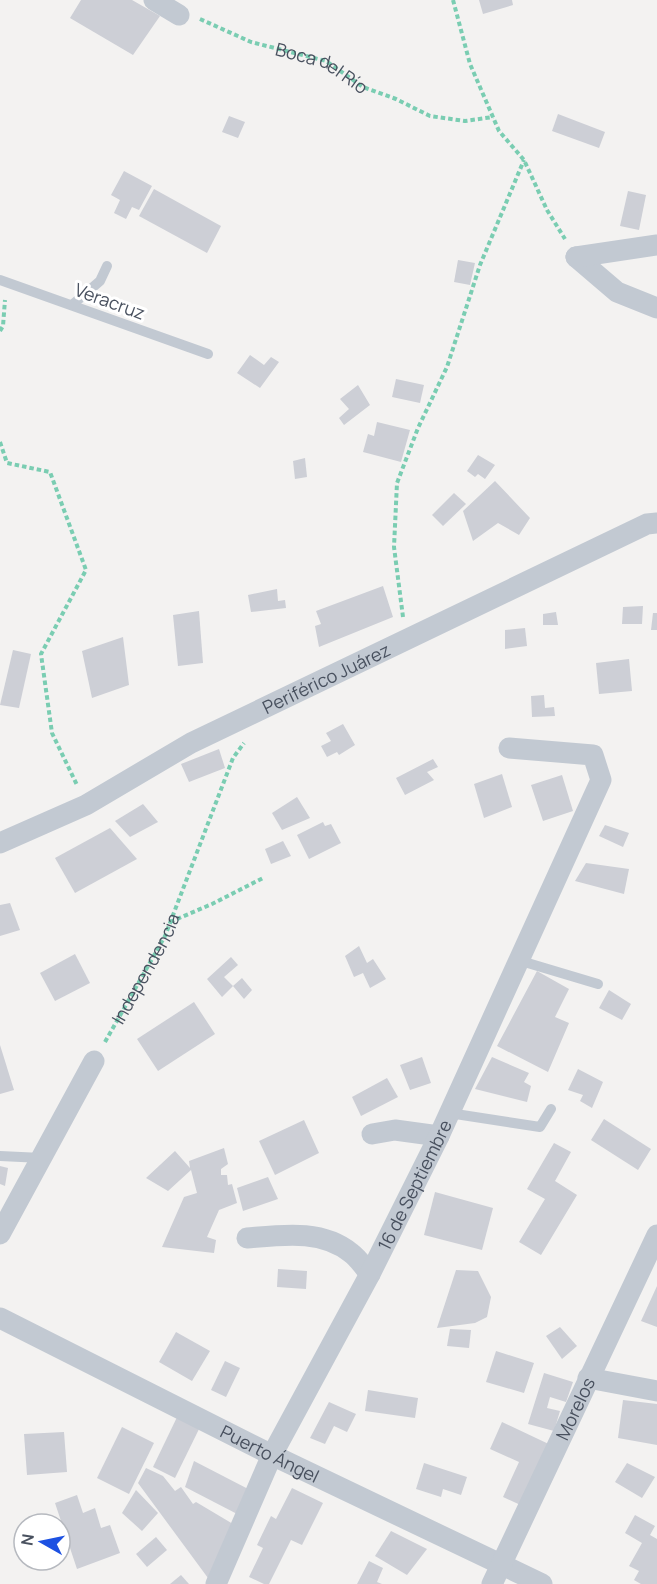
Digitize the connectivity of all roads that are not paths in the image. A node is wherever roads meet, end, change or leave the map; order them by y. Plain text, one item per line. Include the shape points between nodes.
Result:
1 (154, 0) edge
2 (179, 15) road end
3 (657, 245) edge
4 (107, 266) dead end
5 (3, 281) edge
6 (72, 305) junction
7 (657, 308) edge
8 (208, 354) dead end
9 (657, 523) edge
10 (509, 748) dead end
11 (0, 843) edge
12 (521, 961) junction
13 (598, 984) dead end
14 (94, 1061) road end
15 (551, 1109) dead end
16 (449, 1113) junction
17 (372, 1134) dead end
18 (438, 1136) junction
19 (0, 1156) edge
20 (42, 1158) junction
21 (0, 1234) edge
22 (657, 1235) edge
23 (247, 1238) dead end
24 (370, 1274) junction
25 (0, 1318) edge
26 (588, 1378) junction
27 (657, 1391) edge
28 (272, 1455) junction
29 (502, 1562) junction
30 (216, 1584) edge
31 (492, 1584) edge
32 (542, 1584) edge

1 - 2 street
3 - 7 street via 576,257 617,292
4 - 6 lane via 100,282
5 - 6 lane, Veracruz
6 - 8 lane, Veracruz
9 - 11 street, Periférico Juárez via 647,524 406,638 191,743 86,804
10 - 12 street, 16 de Septiembre via 593,755 602,780
12 - 13 lane
12 - 16 street, 16 de Septiembre
14 - 20 street
15 - 16 lane via 540,1127
16 - 18 street, 16 de Septiembre
17 - 18 street via 395,1130
18 - 24 street, 16 de Septiembre
19 - 20 lane
20 - 21 street
22 - 26 street, Morelos
23 - 24 street via 298,1234 327,1241 351,1252
24 - 28 street, 16 de Septiembre
25 - 28 street, Puerto Ángel
26 - 27 street
26 - 29 street, Morelos
28 - 29 street, Puerto Ángel
28 - 30 street, 16 de Septiembre
29 - 31 street, Morelos
29 - 32 street, Puerto Ángel

